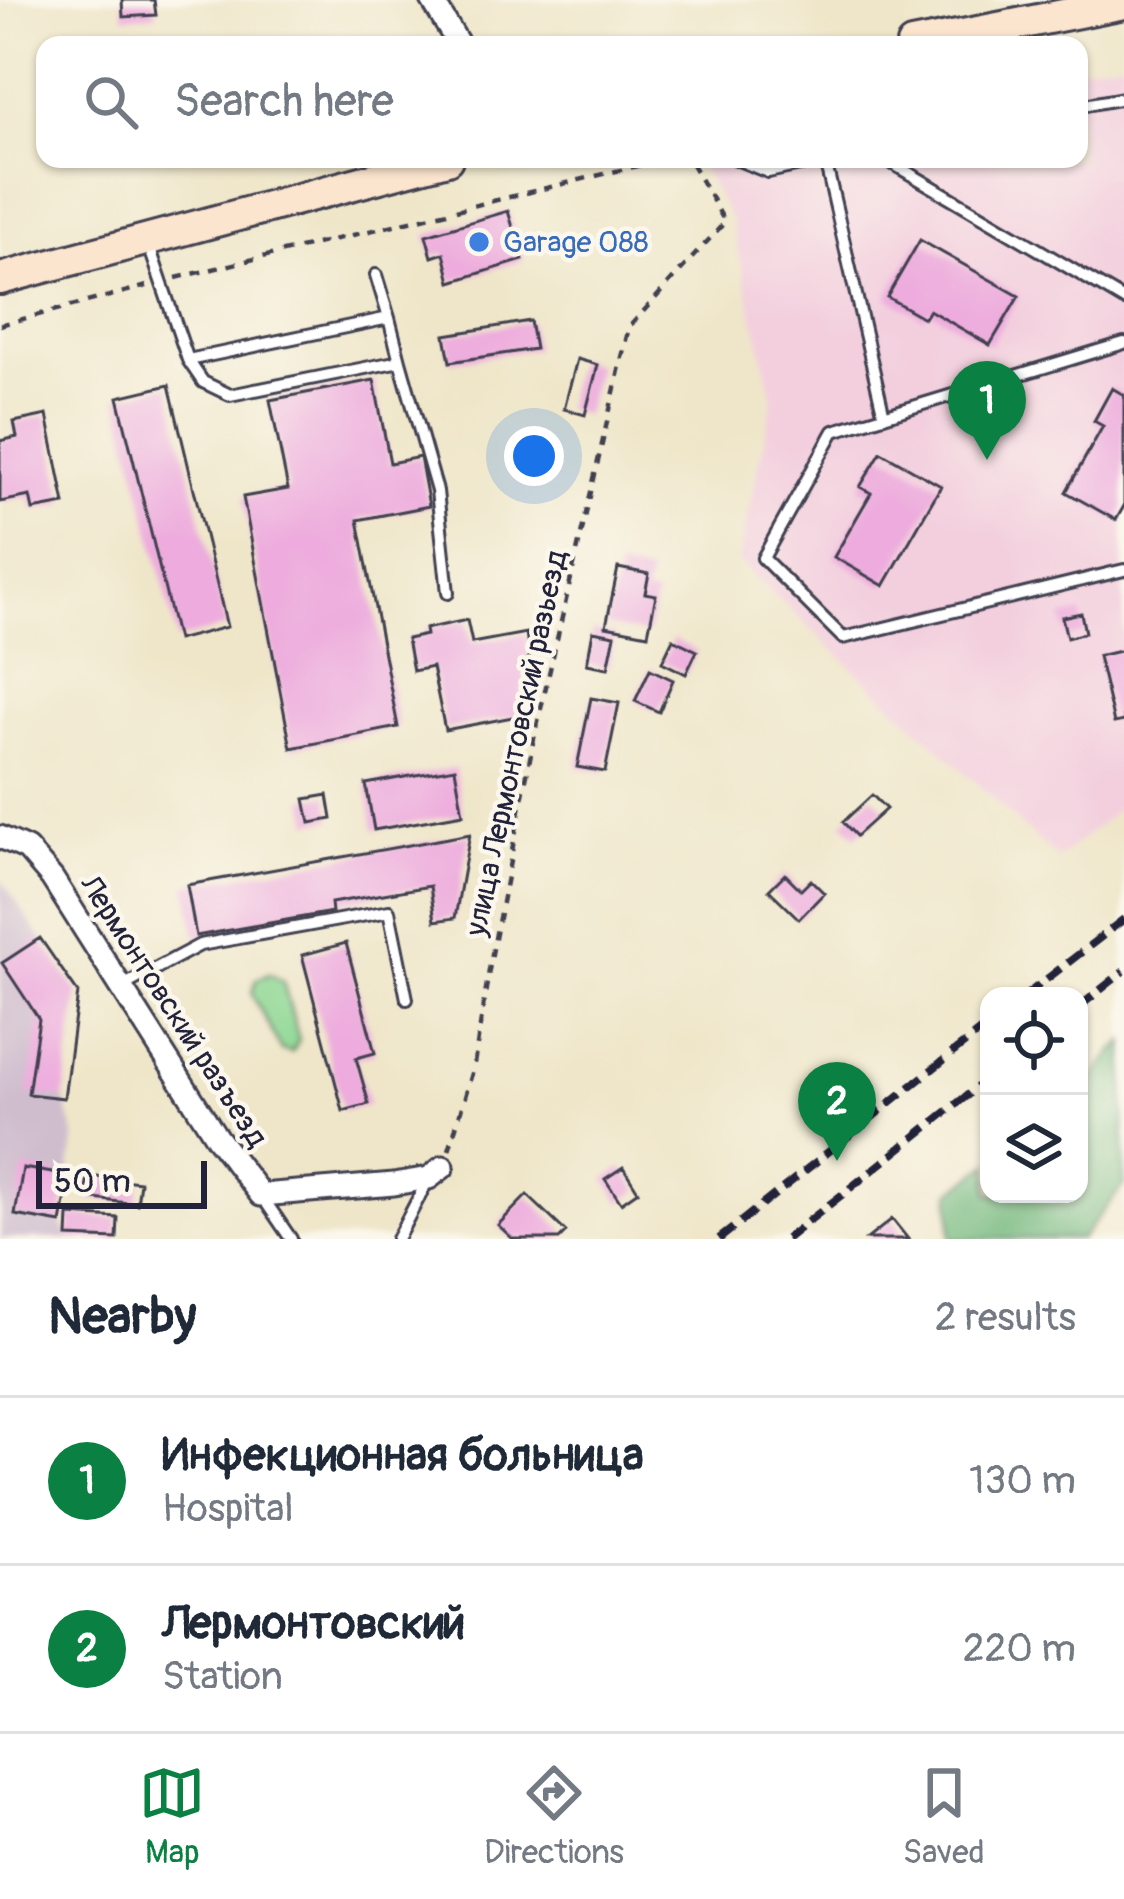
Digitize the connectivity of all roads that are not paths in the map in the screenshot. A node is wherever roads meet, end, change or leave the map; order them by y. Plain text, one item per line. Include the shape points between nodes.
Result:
1 (432, 0) edge
2 (1124, 3) edge
3 (454, 36) edge
4 (957, 36) edge
5 (1124, 98) edge
6 (1088, 104) edge
7 (414, 168) edge
8 (758, 168) edge
9 (788, 168) edge
10 (829, 168) edge
11 (900, 168) edge
12 (146, 240) junction
13 (376, 275) dead end
14 (0, 279) edge
15 (1124, 300) edge
16 (388, 318) junction
17 (1124, 343) edge
18 (188, 360) junction
19 (400, 361) junction
20 (884, 416) junction
21 (1124, 570) edge
22 (448, 593) dead end
23 (0, 837) edge
24 (122, 987) junction
25 (407, 999) dead end
26 (436, 1172) joint
27 (261, 1196) junction
28 (291, 1239) edge
29 (397, 1239) edge

1 - 3 street
2 - 4 main road
5 - 6 lane
7 - 12 main road
8 - 9 lane
10 - 20 lane
11 - 15 lane
12 - 14 main road
12 - 18 lane
13 - 16 lane
16 - 18 lane
16 - 19 lane
17 - 20 lane
18 - 19 lane via 203,382 230,395
19 - 22 lane via 437,491
20 - 21 lane via 834,431 763,558 843,638
23 - 24 street, Лермонтовский разъезд via 27,849 52,878
24 - 25 lane via 200,945 389,911
24 - 27 street, Лермонтовский разъезд
26 - 27 street, Лермонтовский разъезд via 394,1184
26 - 29 lane
27 - 28 lane

